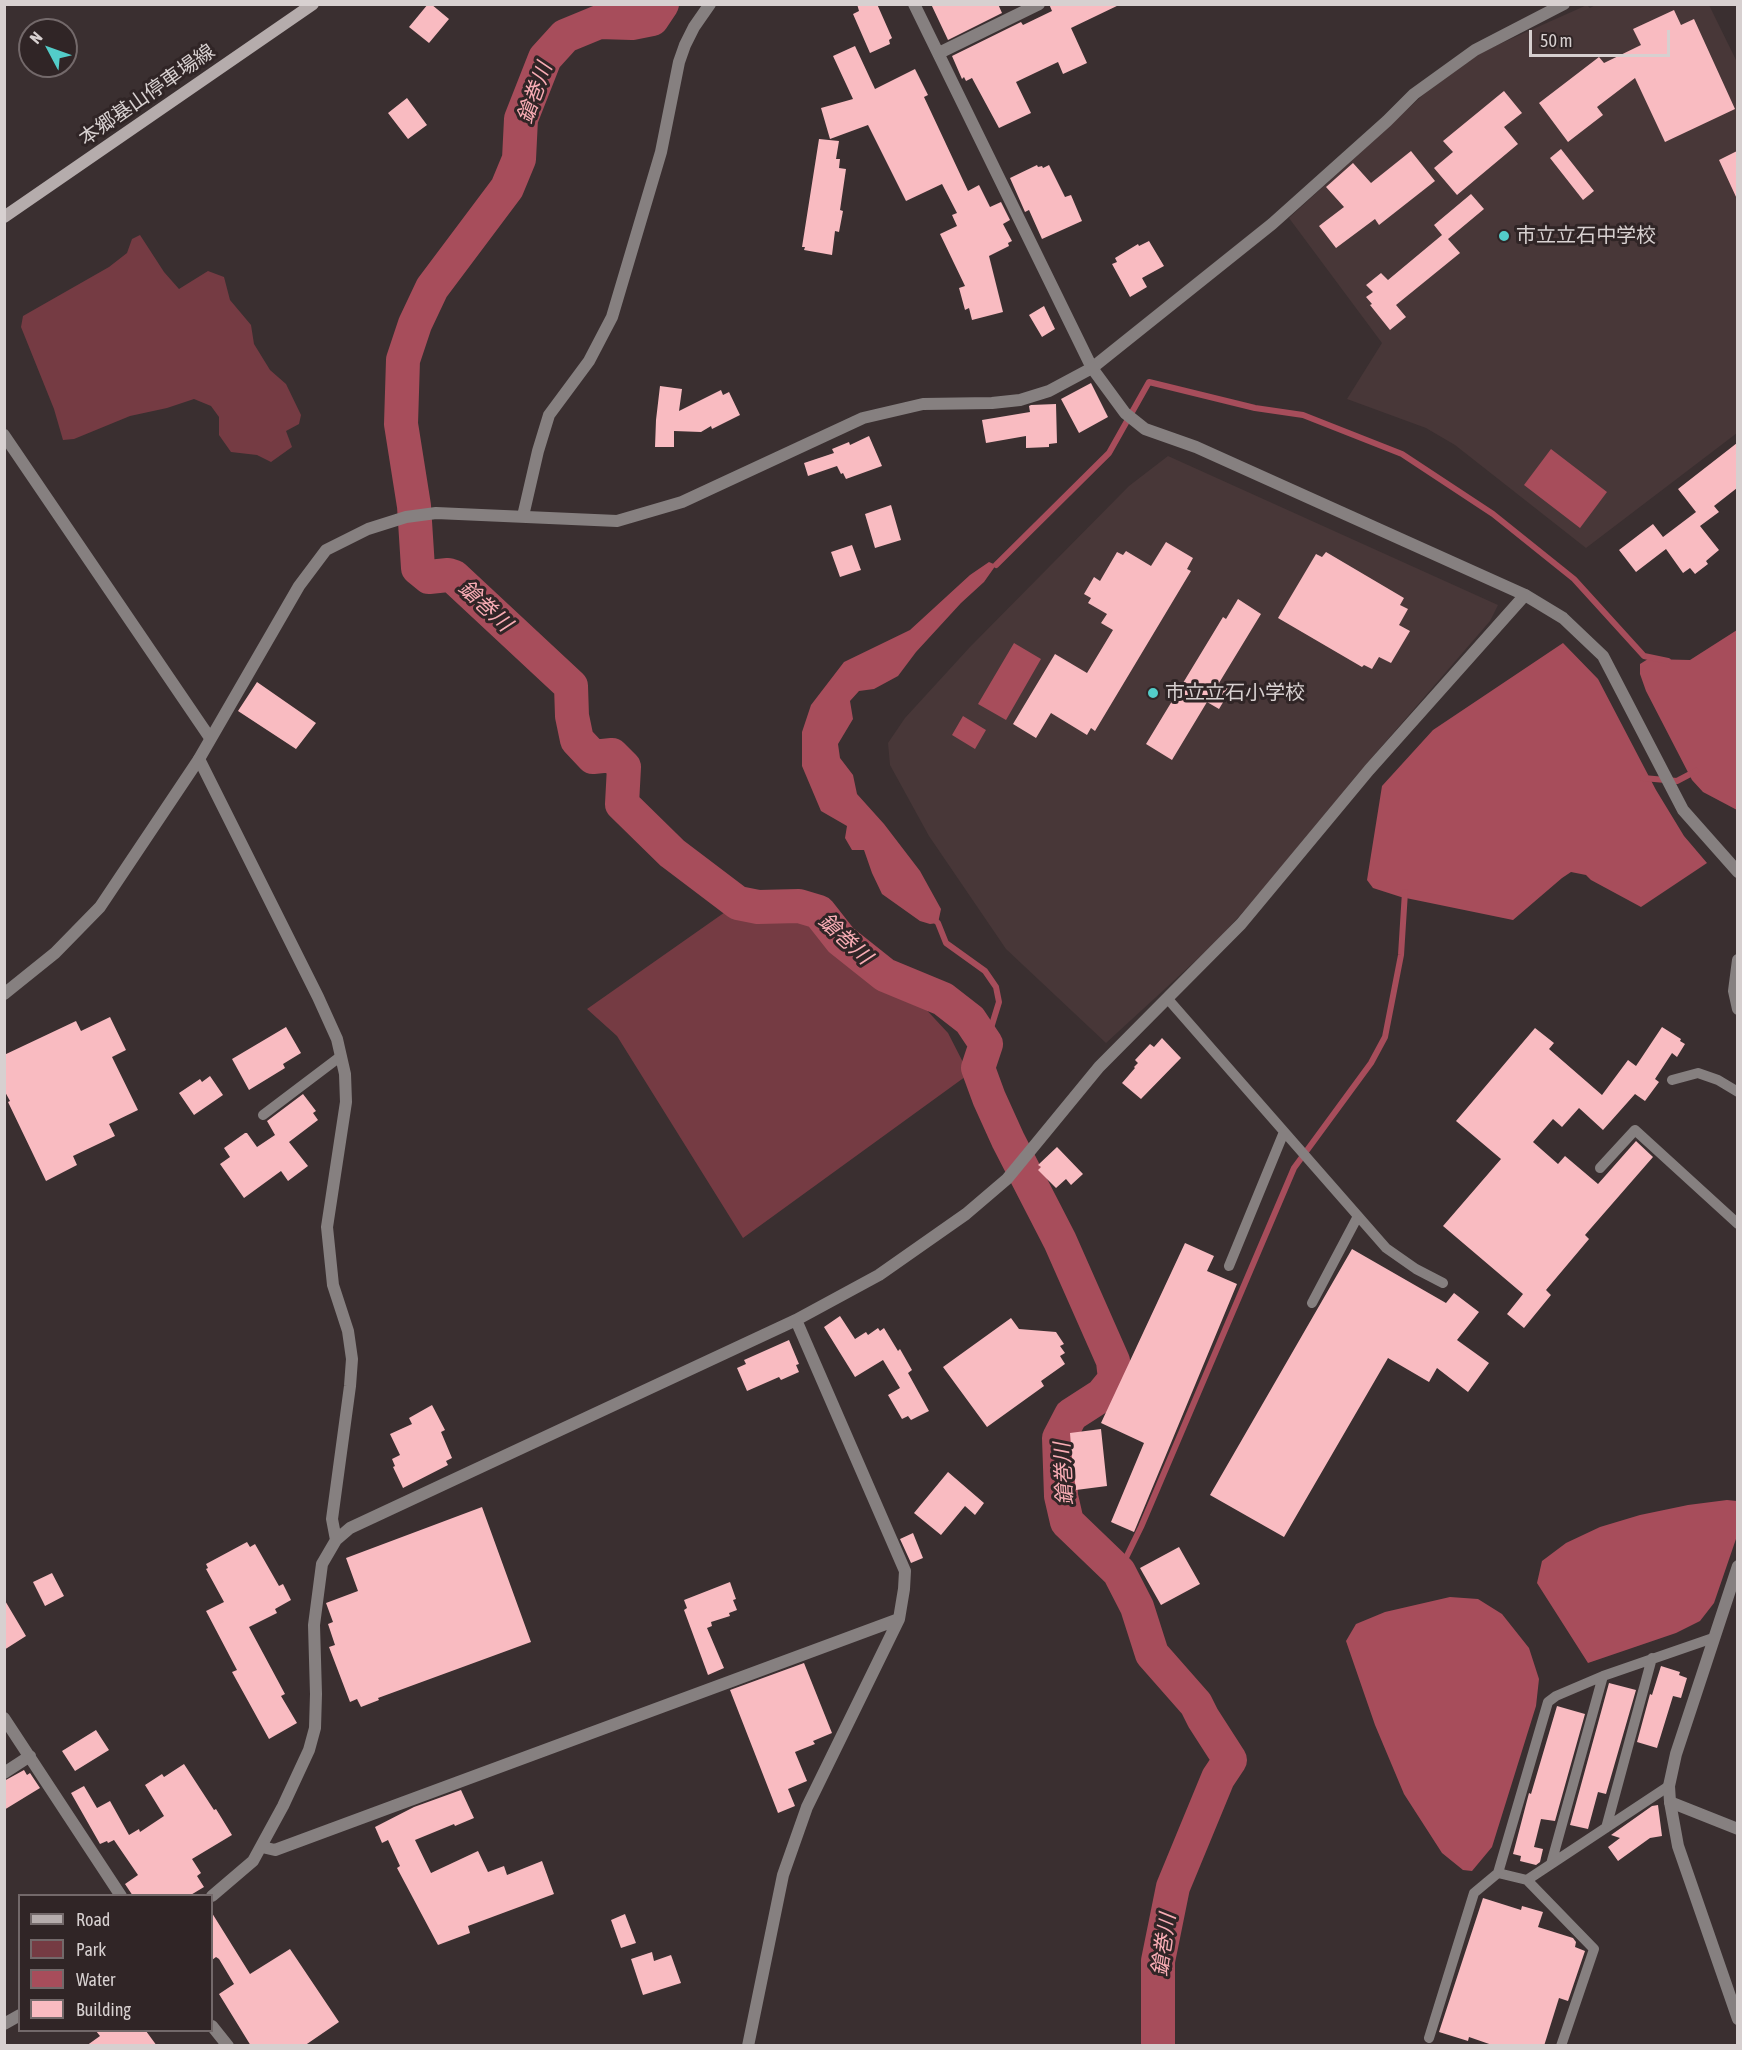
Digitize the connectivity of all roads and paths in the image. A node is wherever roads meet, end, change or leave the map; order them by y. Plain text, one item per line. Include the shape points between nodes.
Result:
1 (313, 4) edge
2 (710, 4) edge
3 (914, 4) edge
4 (1039, 4) edge
5 (1564, 4) edge
6 (939, 53) junction
7 (4, 217) edge
8 (1092, 368) junction
9 (4, 435) edge
10 (523, 516) junction
11 (1525, 595) junction
12 (210, 738) junction
13 (199, 759) junction
14 (1737, 872) edge
15 (1737, 960) edge
16 (4, 994) edge
17 (1167, 998) junction
18 (1737, 1009) edge
19 (341, 1056) junction
20 (1672, 1080) dead end
21 (1737, 1092) edge
22 (262, 1115) dead end
23 (1284, 1132) junction
24 (1600, 1168) dead end
25 (1358, 1216) junction
26 (1737, 1224) edge
27 (1229, 1266) dead end
28 (1443, 1283) dead end
29 (1312, 1303) dead end
30 (796, 1320) junction
31 (336, 1540) junction
32 (1737, 1566) edge
33 (899, 1619) junction
34 (1713, 1638) junction
35 (1652, 1658) junction
36 (1603, 1676) junction
37 (4, 1718) edge
38 (30, 1756) junction
39 (4, 1773) edge
40 (1669, 1786) junction
41 (1670, 1802) junction
42 (1606, 1828) junction
43 (1737, 1829) edge
44 (262, 1846) junction
45 (1551, 1864) junction
46 (1498, 1873) junction
47 (1527, 1880) junction
48 (121, 1894) edge
49 (213, 1895) edge
50 (18, 2016) edge
51 (1737, 2019) edge
52 (4, 2024) edge
53 (213, 2027) edge
54 (1429, 2038) dead end
55 (228, 2046) edge
56 (748, 2046) edge
57 (1561, 2046) edge

1 - 7 main road, 本郷基山停車場線
2 - 10 street via 694,27 679,62 662,152 612,317 590,361 549,415
3 - 6 street
4 - 6 street
5 - 8 street via 1475,50 1414,94 1272,224
6 - 8 street
8 - 10 street via 1049,391 1020,400 923,404 863,418 682,502 617,521
8 - 11 street via 1125,413 1145,429 1196,447
9 - 12 street
10 - 12 street via 406,516 326,550 299,586
11 - 14 street via 1563,618 1603,656 1683,810
11 - 17 street via 1369,770 1241,924
12 - 13 street
13 - 16 street via 100,907 55,954
13 - 19 street via 318,997
15 - 18 street
17 - 23 lane
17 - 30 street via 1099,1067 1007,1179 966,1214 879,1275
19 - 22 lane
19 - 31 street via 346,1102 327,1227 333,1286 348,1331 352,1359 332,1519
20 - 21 lane via 1698,1073
23 - 25 lane
23 - 27 lane
24 - 26 lane via 1635,1130
25 - 28 lane via 1386,1248
25 - 29 lane
30 - 31 street via 350,1528
30 - 33 street via 905,1571
31 - 44 street via 322,1564 314,1625 315,1728 302,1767
32 - 34 street
33 - 44 street via 274,1850
33 - 56 street via 804,1817 783,1875
34 - 35 lane
34 - 40 street
35 - 36 lane
35 - 42 lane
36 - 45 lane
36 - 46 lane via 1548,1702
37 - 38 street
38 - 39 street
38 - 48 street
40 - 41 street
40 - 42 lane
41 - 43 street
41 - 51 street via 1678,1846
42 - 45 lane
44 - 49 street via 253,1861
45 - 47 lane
46 - 47 lane
46 - 54 lane via 1474,1893
47 - 57 lane via 1594,1949
50 - 52 street
53 - 55 street

